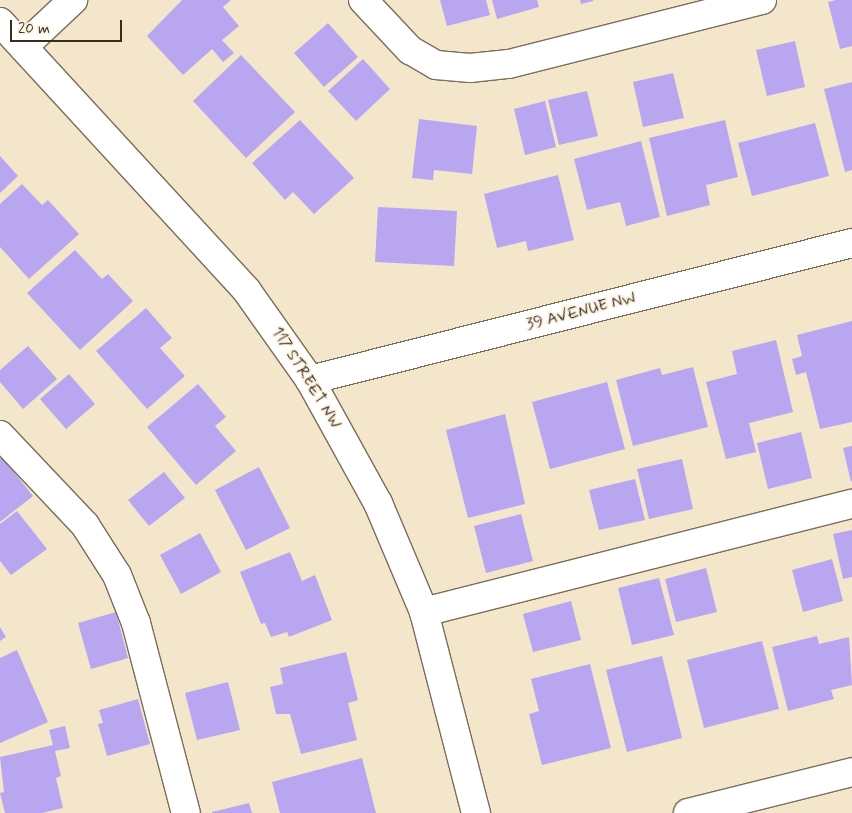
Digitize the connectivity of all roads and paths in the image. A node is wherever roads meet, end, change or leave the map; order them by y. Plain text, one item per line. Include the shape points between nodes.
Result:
1 (73, 0) edge
2 (363, 0) edge
3 (762, 0) edge
4 (0, 22) edge
5 (23, 47) junction
6 (852, 243) edge
7 (310, 380) junction
8 (0, 435) edge
9 (852, 504) edge
10 (424, 612) junction
11 (852, 772) edge
12 (186, 813) edge
13 (476, 813) edge
14 (688, 813) edge

1 - 5 street
2 - 3 street via 410,50 436,65 470,68 508,64
4 - 5 street, 117 STREET NW
5 - 7 street, 117 STREET NW via 247,291
6 - 7 street, 39 AVENUE NW
7 - 10 street, 117 STREET NW via 378,504
8 - 12 street via 85,525 117,575 136,623
9 - 10 street
10 - 13 street, 117 STREET NW
11 - 14 street

